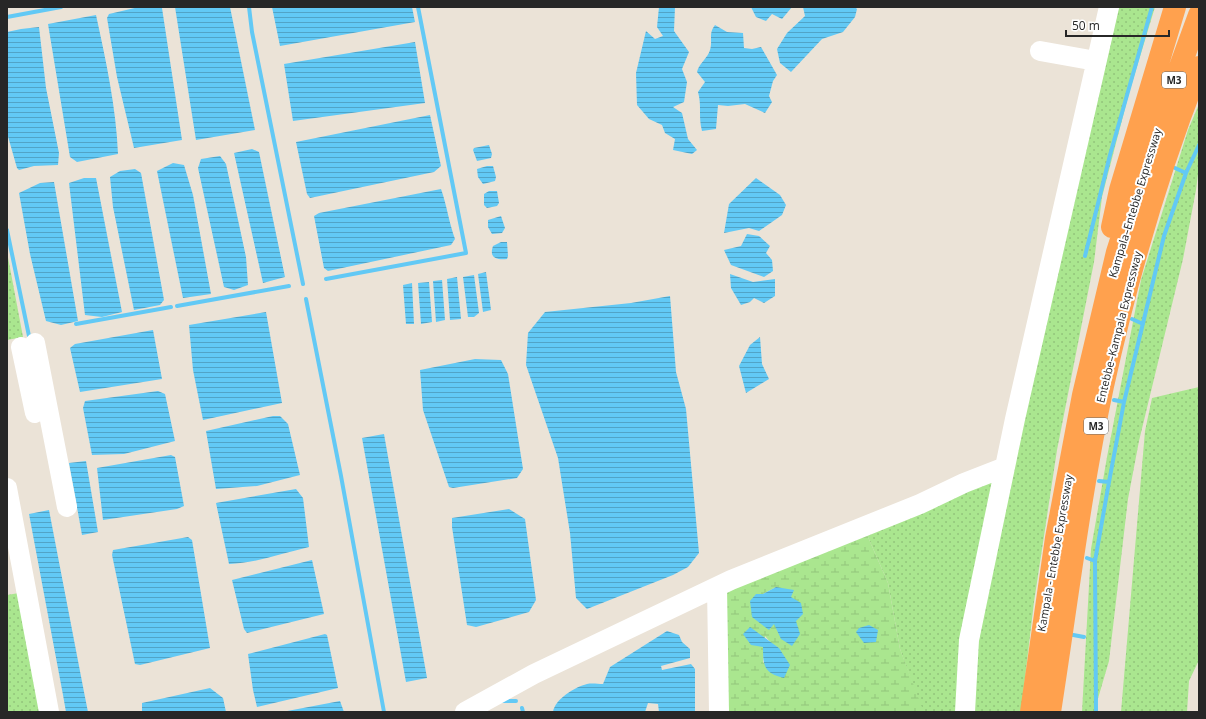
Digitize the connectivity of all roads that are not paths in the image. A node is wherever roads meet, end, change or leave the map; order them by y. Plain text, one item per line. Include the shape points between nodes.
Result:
1 (1110, 7) edge
2 (1176, 7) edge
3 (1199, 14) edge
4 (1040, 51) dead end
5 (1096, 61) junction
6 (1199, 67) edge
7 (1083, 395) junction
8 (35, 413) dead end
9 (1005, 467) junction
10 (7, 488) edge
11 (67, 507) dead end
12 (717, 587) junction
13 (48, 712) edge
14 (465, 712) edge
15 (719, 712) edge
16 (965, 712) edge
17 (1031, 712) edge
18 (1050, 712) edge

1 - 5 street
2 - 7 highway via 1120,190 1080,377
3 - 7 highway, Kampala–Entebbe Expressway / M3 via 1154,138 1117,252
4 - 5 street
5 - 9 street
6 - 18 highway, Entebbe–Kampala Expressway / M3 via 1154,197 1128,284 1103,386 1078,523
7 - 17 highway, Kampala - Entebbe Expressway / M3 via 1048,583
8 - 11 street via 28,345
9 - 12 street
9 - 16 street via 969,640
10 - 13 street
12 - 14 street via 534,674
12 - 15 street

